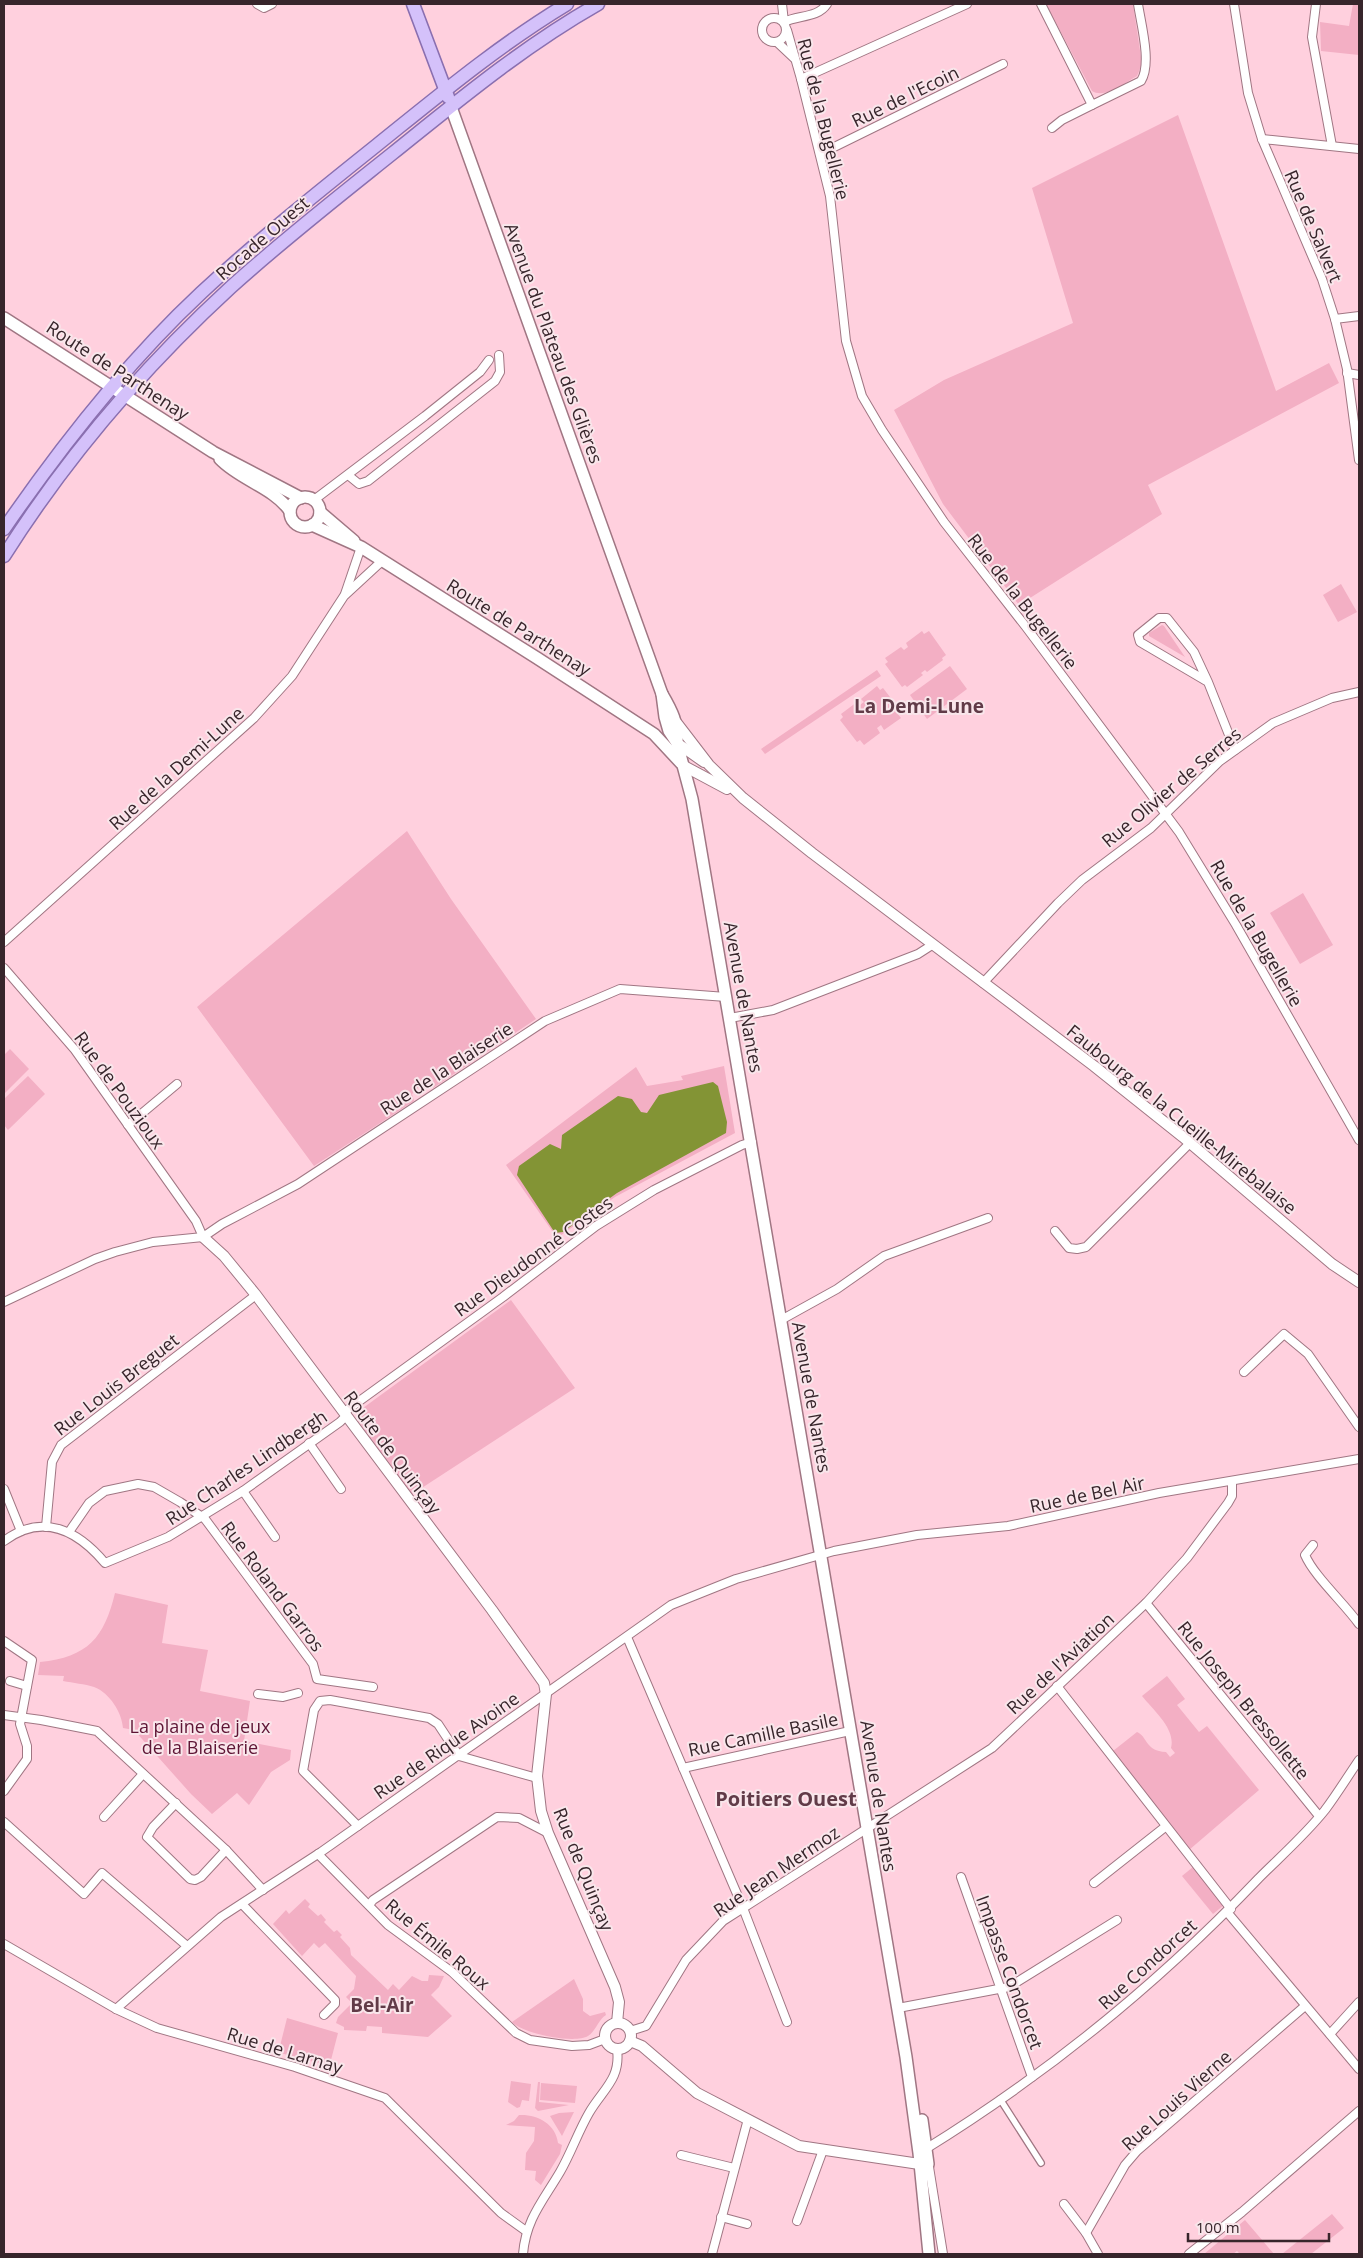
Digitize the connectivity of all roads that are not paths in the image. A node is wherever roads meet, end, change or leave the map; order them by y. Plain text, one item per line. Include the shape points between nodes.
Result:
1 (272, 4) edge
2 (412, 4) edge
3 (567, 4) edge
4 (598, 4) edge
5 (780, 4) edge
6 (827, 4) edge
7 (967, 4) edge
8 (1041, 4) edge
9 (1138, 4) edge
10 (1234, 4) edge
11 (1316, 4) edge
12 (261, 6) edge
13 (776, 17) junction
14 (786, 26) junction
15 (777, 42) junction
16 (794, 58) junction
17 (1003, 64) dead end
18 (801, 79) junction
19 (445, 90) junction
20 (1092, 105) junction
21 (451, 107) junction
22 (1052, 128) dead end
23 (1262, 139) junction
24 (1332, 146) junction
25 (1359, 149) edge
26 (820, 154) junction
27 (1359, 316) edge
28 (4, 318) edge
29 (1335, 319) junction
30 (499, 355) dead end
31 (489, 360) dead end
32 (1347, 373) junction
33 (1359, 375) edge
34 (112, 388) junction
35 (125, 396) junction
36 (214, 452) junction
37 (1359, 460) edge
38 (348, 475) junction
39 (301, 498) junction
40 (314, 500) junction
41 (290, 511) junction
42 (320, 512) junction
43 (312, 525) junction
44 (4, 529) edge
45 (361, 547) junction
46 (4, 556) edge
47 (383, 560) junction
48 (344, 596) junction
49 (1208, 682) junction
50 (1359, 692) edge
51 (662, 694) junction
52 (676, 722) junction
53 (658, 736) junction
54 (677, 743) junction
55 (1235, 750) junction
56 (709, 765) junction
57 (684, 766) junction
58 (743, 798) junction
59 (1166, 814) junction
60 (4, 942) edge
61 (932, 945) junction
62 (4, 968) edge
63 (983, 983) junction
64 (726, 997) junction
65 (730, 1018) junction
66 (177, 1084) dead end
67 (128, 1125) junction
68 (1359, 1140) edge
69 (752, 1142) junction
70 (1190, 1143) junction
71 (988, 1218) dead end
72 (1055, 1231) dead end
73 (203, 1237) junction
74 (1359, 1282) edge
75 (256, 1295) junction
76 (4, 1302) edge
77 (781, 1320) junction
78 (1244, 1372) dead end
79 (346, 1416) junction
80 (1359, 1428) edge
81 (309, 1443) junction
82 (1359, 1459) edge
83 (1232, 1481) junction
84 (4, 1489) edge
85 (341, 1489) dead end
86 (243, 1491) junction
87 (6, 1502) edge
88 (202, 1516) junction
89 (46, 1527) junction
90 (21, 1531) junction
91 (69, 1532) junction
92 (275, 1537) dead end
93 (4, 1541) edge
94 (1313, 1544) dead end
95 (821, 1556) junction
96 (1146, 1603) junction
97 (1359, 1624) edge
98 (627, 1637) junction
99 (4, 1641) edge
100 (10, 1681) dead end
101 (27, 1686) junction
102 (1057, 1686) junction
103 (373, 1687) dead end
104 (298, 1693) dead end
105 (258, 1694) dead end
106 (546, 1694) junction
107 (4, 1715) edge
108 (21, 1716) junction
109 (850, 1731) junction
110 (459, 1756) junction
111 (1359, 1760) edge
112 (683, 1768) junction
113 (143, 1774) junction
114 (537, 1778) junction
115 (4, 1791) edge
116 (176, 1803) junction
117 (1319, 1816) junction
118 (104, 1817) dead end
119 (4, 1822) edge
120 (358, 1826) junction
121 (1166, 1827) junction
122 (866, 1828) junction
123 (548, 1833) junction
124 (226, 1850) junction
125 (318, 1854) junction
126 (960, 1877) dead end
127 (1094, 1883) dead end
128 (263, 1890) junction
129 (242, 1904) junction
130 (368, 1905) junction
131 (743, 1908) junction
132 (1229, 1910) junction
133 (1117, 1920) dead end
134 (4, 1944) edge
135 (187, 1946) junction
136 (1000, 1990) junction
137 (1359, 2002) edge
138 (1305, 2006) junction
139 (898, 2008) junction
140 (116, 2009) junction
141 (324, 2015) dead end
142 (787, 2022) dead end
143 (618, 2023) junction
144 (1330, 2034) junction
145 (630, 2036) junction
146 (605, 2039) junction
147 (617, 2050) junction
148 (1359, 2069) edge
149 (1032, 2077) junction
150 (1000, 2099) junction
151 (1359, 2111) edge
152 (748, 2119) junction
153 (823, 2150) junction
154 (923, 2150) junction
155 (681, 2155) dead end
156 (1041, 2163) dead end
157 (924, 2165) junction
158 (734, 2168) junction
159 (1064, 2204) dead end
160 (721, 2217) junction
161 (797, 2221) dead end
162 (747, 2224) dead end
163 (526, 2231) junction
164 (1086, 2233) junction
165 (523, 2254) edge
166 (712, 2254) edge
167 (929, 2254) edge
168 (944, 2254) edge
169 (1098, 2254) edge
170 (1189, 2254) edge

1 - 12 street
2 - 19 main road, Avenue du Plateau des Glières
3 - 19 main road
4 - 21 main road, Rocade Ouest via 514,57
5 - 13 street
5 - 14 street, Rue de la Bugellerie
6 - 14 street via 823,10 792,19
7 - 18 street
8 - 20 street
9 - 20 street via 1145,74 1141,81
10 - 23 street, Rue de Salvert via 1248,93
11 - 24 street via 1312,37
13 - 14 street
13 - 15 street via 765,21 762,31 769,41
14 - 15 street via 784,38
14 - 16 street, Rue de la Bugellerie
15 - 16 street
16 - 18 street, Rue de la Bugellerie
17 - 26 street, Rue de l'Ecoin
18 - 26 street, Rue de la Bugellerie
19 - 21 main road, Avenue du Plateau des Glières
19 - 34 main road via 259,241 200,294
20 - 22 street
21 - 35 main road, Rocade Ouest via 237,282
21 - 51 main road, Avenue du Plateau des Glières
23 - 24 street
23 - 29 street, Rue de Salvert via 1318,270
24 - 25 street
26 - 59 street, Rue de la Bugellerie via 830,196 846,341 862,396 944,522
27 - 29 street
28 - 34 main road, Route de Parthenay
29 - 32 street, Rue de Salvert
30 - 38 street via 500,372 496,381 368,481 359,484
31 - 38 street via 480,372
32 - 33 street
32 - 37 street, Rue de Salvert
34 - 35 main road, Route de Parthenay
34 - 44 main road via 48,467
35 - 36 main road, Route de Parthenay
35 - 46 main road, Rocade Ouest via 42,500
36 - 39 main road, Route de Parthenay
36 - 41 main road, Route de Parthenay via 227,467 280,500
38 - 40 street
39 - 40 main road
39 - 41 main road via 294,502
40 - 42 main road
41 - 43 main road via 296,524 302,527
42 - 43 main road
42 - 45 main road, Route de Parthenay
43 - 45 main road, Route de Parthenay
45 - 47 main road, Route de Parthenay
45 - 48 street, Rue de la Demi-Lune
47 - 48 street, Rue de la Demi-Lune
47 - 53 main road, Route de Parthenay
48 - 60 street, Rue de la Demi-Lune via 292,676 254,718
49 - 49 street via 1194,652 1168,618 1159,618 1138,635 1140,642
49 - 55 street
50 - 55 street, Rue Olivier de Serres via 1332,698 1273,723
51 - 52 main road, Avenue du Plateau des Glières
51 - 54 main road, Avenue du Plateau des Glières via 668,726
52 - 54 main road, Avenue du Plateau des Glières
52 - 56 street
53 - 54 main road, Route de Parthenay
53 - 57 main road, Route de Parthenay
54 - 56 street
54 - 57 main road, Avenue de Nantes
55 - 59 street, Rue Olivier de Serres
56 - 58 street
57 - 58 street
57 - 64 main road, Avenue de Nantes
58 - 61 street
59 - 63 street, Rue Olivier de Serres via 1082,880
59 - 68 street, Rue de la Bugellerie via 1218,893
61 - 63 street, Faubourg de la Cueille-Mirebalaise
61 - 65 street via 918,954 773,1010
62 - 67 street, Rue de Pouzioux via 75,1050
63 - 70 street, Faubourg de la Cueille-Mirebalaise
64 - 65 main road, Avenue de Nantes
64 - 73 street, Rue de la Blaiserie via 620,989 545,1021 298,1184
65 - 69 main road, Avenue de Nantes
66 - 67 street
67 - 73 street, Rue de Pouzioux via 196,1221
69 - 77 main road, Avenue de Nantes
69 - 79 street, Rue Dieudonné Costes via 742,1144 654,1190 596,1226 347,1410
70 - 72 street via 1086,1247 1070,1248
70 - 74 street, Faubourg de la Cueille-Mirebalaise via 1332,1264
71 - 77 street via 884,1256 837,1289
73 - 75 street, Route de Quinçay via 224,1256
73 - 76 street via 153,1242 115,1252
75 - 79 street, Route de Quinçay
75 - 89 street, Rue Louis Breguet via 61,1445 52,1462
77 - 95 main road, Avenue de Nantes
78 - 80 street via 1284,1334 1308,1354
79 - 81 street, Rue Charles Lindbergh
79 - 106 street, Route de Quinçay via 492,1610 544,1683
81 - 85 street
81 - 86 street, Rue Charles Lindbergh
82 - 83 street, Rue de Bel Air
83 - 95 street, Rue de Bel Air via 1008,1526 917,1535
83 - 96 street, Rue de l'Aviation via 1232,1496 1228,1503 1187,1558
84 - 87 street
86 - 88 street, Rue Charles Lindbergh
86 - 92 street
87 - 90 street
88 - 91 street, Rue Charles Lindbergh via 168,1537 105,1563 92,1547
88 - 91 street via 154,1487 138,1484 105,1491 89,1503
88 - 103 street, Rue Roland Garros via 313,1664 317,1679
89 - 90 street
89 - 91 street
90 - 93 street
94 - 97 street via 1305,1555 1309,1564
95 - 98 street, Rue de Rique Avoine via 736,1579 671,1605
95 - 109 main road, Avenue de Nantes
96 - 102 street, Rue de l'Aviation
96 - 117 street, Rue Joseph Bressollette
98 - 106 street, Rue de Rique Avoine
98 - 112 street
99 - 101 street via 32,1660
100 - 101 street
101 - 108 street
102 - 121 street
102 - 122 street, Rue de l'Aviation via 992,1748
104 - 105 street via 283,1698
106 - 110 street, Rue de Rique Avoine
106 - 114 street, Rue de Quinçay
107 - 108 street
108 - 113 street via 97,1731
108 - 115 street via 27,1758
109 - 112 street, Rue Camille Basile
109 - 122 main road, Avenue de Nantes
110 - 114 street
110 - 120 street, Rue de Rique Avoine
110 - 120 street via 438,1724 429,1718 330,1700 320,1701 314,1710 303,1771
111 - 117 street, Rue Condorcet
112 - 131 street
113 - 116 street
113 - 118 street
114 - 123 street, Rue de Quinçay via 541,1811
116 - 124 street
116 - 124 street via 152,1827 147,1837 180,1871 195,1880
117 - 132 street, Rue Condorcet
119 - 135 street via 84,1894 102,1874
120 - 125 street, Rue de Rique Avoine
121 - 127 street
121 - 132 street
122 - 131 street, Rue Jean Mermoz
122 - 139 main road, Avenue de Nantes
123 - 130 street via 518,1818 497,1817
123 - 143 street, Rue de Quinçay via 615,1987 619,2002
124 - 128 street
125 - 128 street, Rue de Rique Avoine
125 - 130 street, Rue Émile Roux
126 - 136 street, Impasse Condorcet
128 - 129 street, Rue de Rique Avoine
129 - 135 street, Rue de Rique Avoine
129 - 141 street via 335,2000
130 - 146 street, Rue Émile Roux via 388,1925 464,1982 522,2037 582,2046
131 - 142 street
131 - 145 street, Rue Jean Mermoz via 723,1921 686,1960 646,2026
132 - 138 street
132 - 149 street, Rue Condorcet via 1112,2016
133 - 136 street via 1009,1988
134 - 140 street, Rue de Larnay
135 - 140 street, Rue de Rique Avoine
136 - 139 street
136 - 149 street, Impasse Condorcet
137 - 144 street
138 - 144 street
138 - 164 street, Rue Louis Vierne via 1137,2151
139 - 154 main road, Avenue de Nantes
140 - 163 street, Rue de Larnay via 157,2028 295,2067 385,2098 501,2213
143 - 145 street via 624,2024
143 - 146 street via 609,2027
144 - 148 street
145 - 147 street via 627,2046
145 - 152 street via 697,2092
146 - 147 street
147 - 163 street via 616,2074 599,2096
149 - 150 street, Rue Condorcet
150 - 154 street, Rue Condorcet
150 - 156 street
151 - 170 street
152 - 153 street via 799,2146
152 - 158 street
153 - 157 street
153 - 161 street
154 - 157 main road, Avenue de Nantes
155 - 158 street
157 - 167 main road, Avenue de Nantes via 921,2184
157 - 168 street
158 - 160 street
159 - 164 street
160 - 162 street
160 - 166 street
163 - 165 street
164 - 169 street

